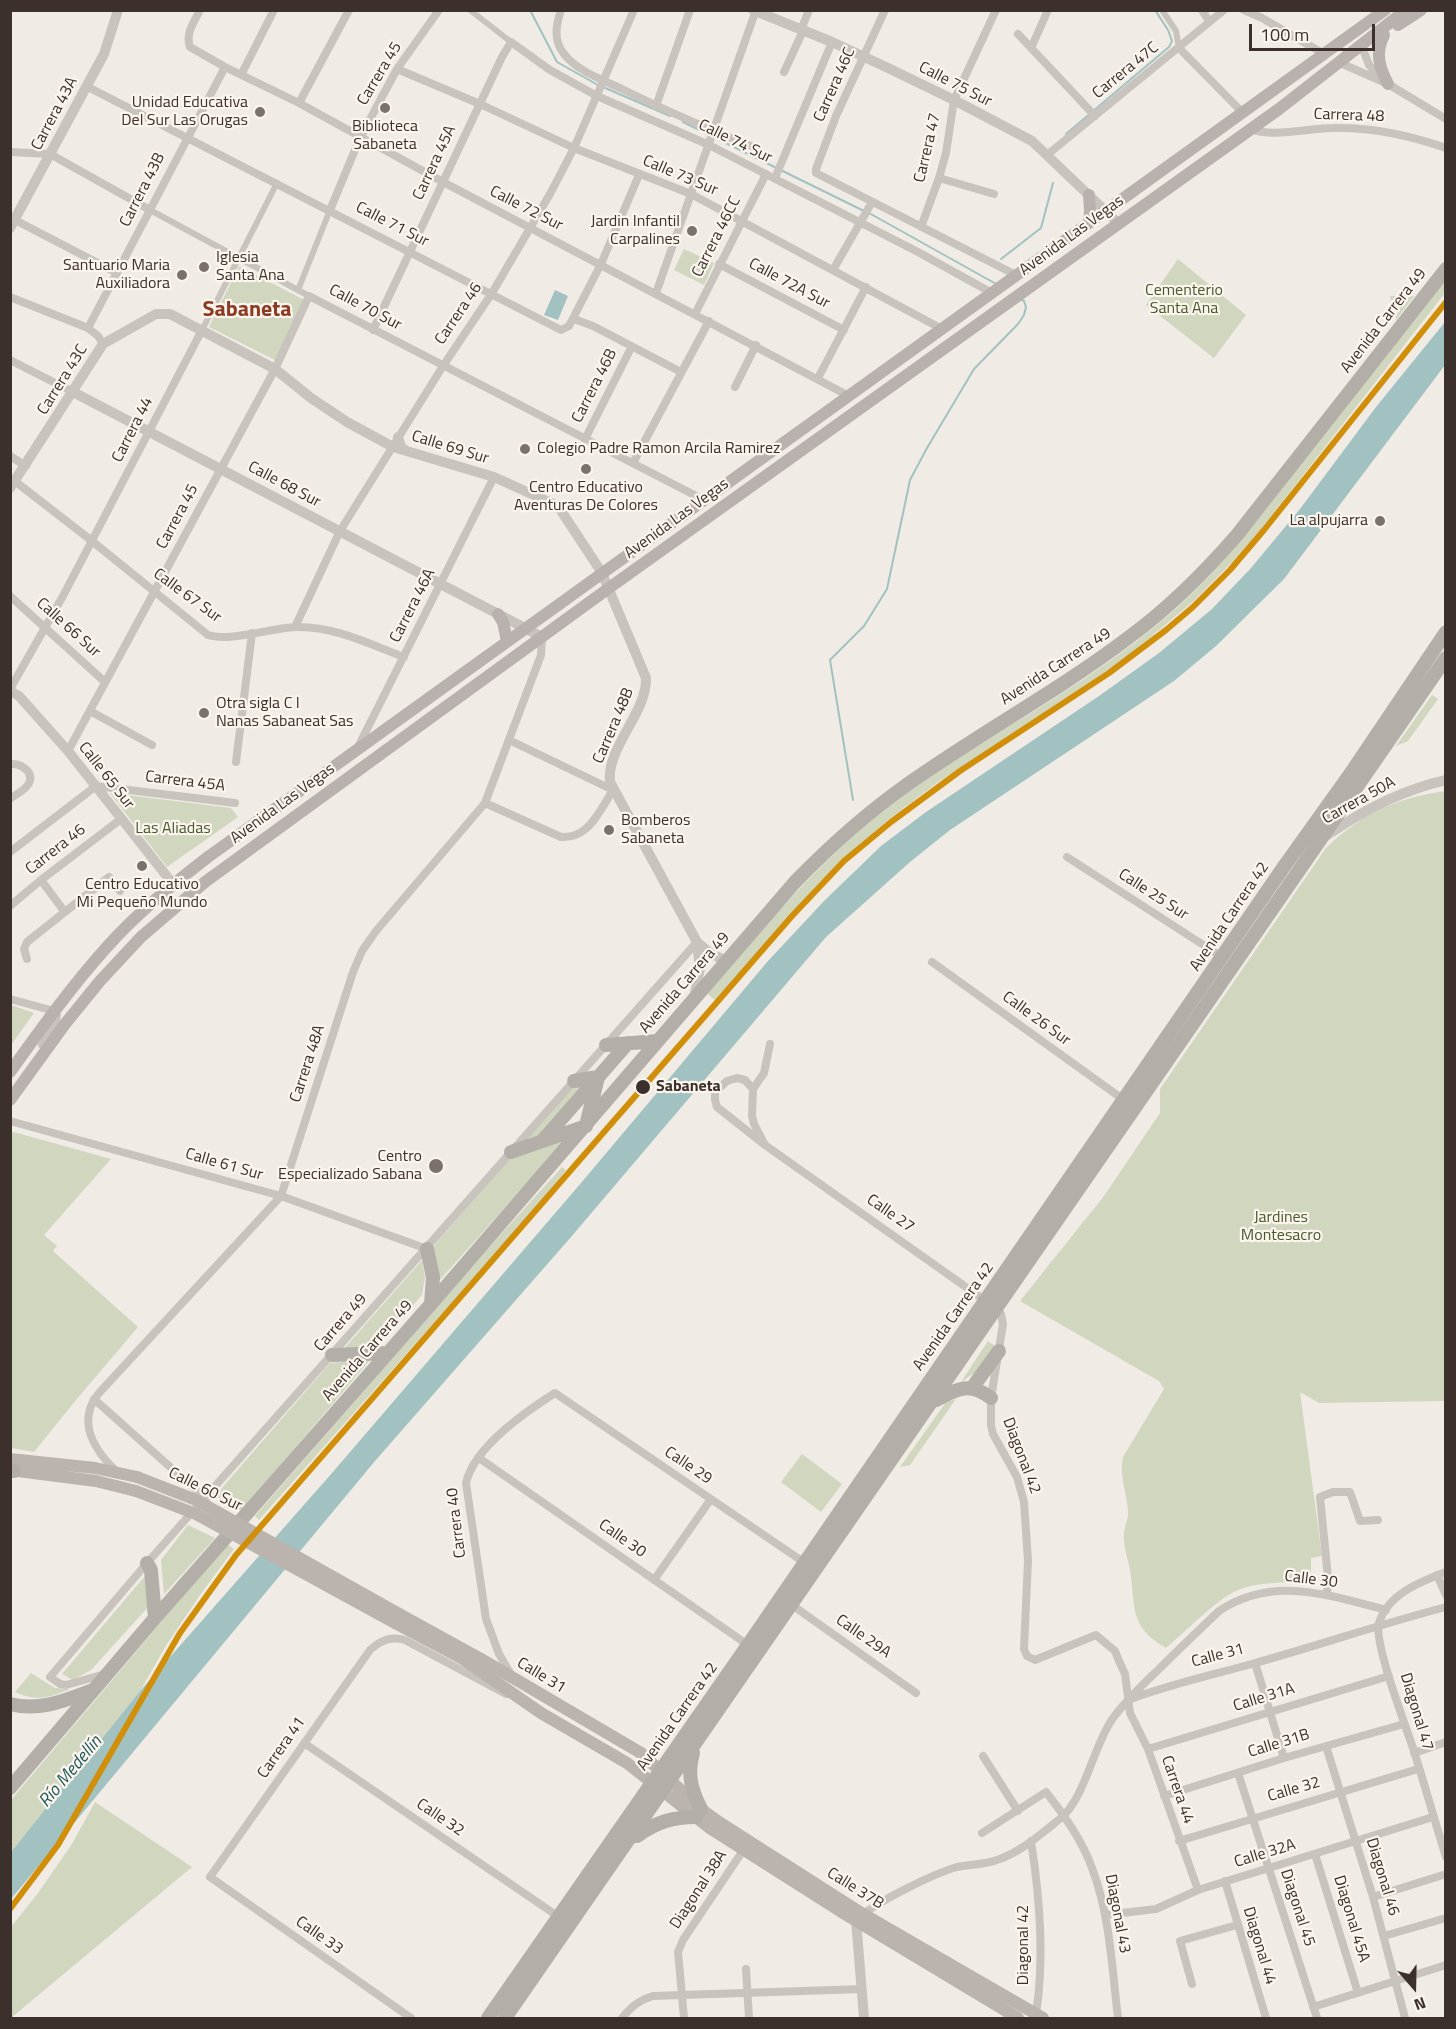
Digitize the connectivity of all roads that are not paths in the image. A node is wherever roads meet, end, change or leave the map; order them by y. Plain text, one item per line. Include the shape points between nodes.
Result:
1 (118, 10) edge
2 (200, 10) edge
3 (274, 10) edge
4 (349, 10) edge
5 (439, 10) edge
6 (470, 10) edge
7 (561, 10) edge
8 (634, 10) edge
9 (690, 10) edge
10 (808, 10) edge
11 (885, 10) edge
12 (996, 10) edge
13 (1048, 10) edge
14 (1162, 10) edge
15 (1202, 10) edge
16 (1224, 10) edge
17 (1245, 10) edge
18 (1385, 10) edge
19 (1406, 10) edge
20 (1420, 10) edge
21 (755, 11) edge
22 (1209, 21) junction
23 (802, 30) junction
24 (1018, 34) dead end
25 (1384, 35) junction
26 (511, 42) junction
27 (832, 42) junction
28 (1032, 46) junction
29 (1362, 46) junction
30 (1179, 48) junction
31 (1324, 54) junction
32 (864, 57) junction
33 (1338, 62) junction
34 (225, 67) junction
35 (397, 69) junction
36 (784, 72) dead end
37 (242, 75) junction
38 (1388, 84) junction
39 (86, 86) junction
40 (601, 88) junction
41 (954, 100) junction
42 (298, 103) junction
43 (480, 104) junction
44 (656, 106) junction
45 (1242, 112) junction
46 (1092, 113) junction
47 (1446, 119) edge
48 (1251, 129) junction
49 (188, 138) junction
50 (360, 138) junction
51 (712, 138) junction
52 (574, 148) junction
53 (756, 148) dead end
54 (1446, 148) edge
55 (10, 152) edge
56 (50, 154) junction
57 (1047, 155) junction
58 (766, 174) junction
59 (639, 175) junction
60 (777, 176) junction
61 (939, 178) junction
62 (443, 182) junction
63 (277, 183) junction
64 (691, 194) junction
65 (994, 194) dead end
66 (1089, 195) junction
67 (871, 204) junction
68 (150, 210) junction
69 (330, 210) junction
70 (1105, 210) junction
71 (862, 219) junction
72 (742, 220) junction
73 (1089, 222) junction
74 (13, 224) edge
75 (1119, 224) junction
76 (921, 227) junction
77 (531, 228) junction
78 (410, 251) junction
79 (239, 258) junction
80 (601, 264) junction
81 (719, 264) junction
82 (1446, 269) edge
83 (833, 270) junction
84 (117, 273) junction
85 (1013, 278) junction
86 (867, 287) junction
87 (298, 290) junction
88 (994, 291) junction
89 (492, 293) junction
90 (656, 293) junction
91 (309, 296) junction
92 (10, 297) edge
93 (164, 312) joint
94 (695, 314) junction
95 (574, 319) junction
96 (709, 321) junction
97 (88, 328) junction
98 (942, 329) junction
99 (202, 330) junction
100 (373, 330) junction
101 (844, 330) junction
102 (103, 344) junction
103 (756, 345) junction
104 (631, 348) junction
105 (10, 360) edge
106 (443, 366) junction
107 (275, 369) junction
108 (681, 372) junction
109 (819, 378) junction
110 (735, 387) dead end
111 (73, 392) junction
112 (849, 396) junction
113 (149, 432) junction
114 (585, 439) junction
115 (396, 442) junction
116 (10, 456) edge
117 (633, 463) junction
118 (26, 466) junction
119 (221, 469) junction
120 (494, 477) junction
121 (13, 485) edge
122 (704, 500) junction
123 (340, 531) junction
124 (92, 540) junction
125 (602, 573) junction
126 (440, 584) junction
127 (609, 588) junction
128 (154, 592) junction
129 (10, 596) edge
130 (498, 614) junction
131 (45, 626) junction
132 (296, 627) junction
133 (525, 628) junction
134 (1446, 632) edge
135 (252, 633) junction
136 (542, 637) junction
137 (507, 641) junction
138 (404, 657) junction
139 (1446, 658) edge
140 (105, 682) junction
141 (647, 686) joint
142 (10, 690) edge
143 (90, 711) junction
144 (1385, 722) junction
145 (509, 740) junction
146 (152, 745) dead end
147 (358, 748) junction
148 (68, 751) junction
149 (1375, 761) junction
150 (236, 762) dead end
151 (12, 763) edge
152 (1446, 780) edge
153 (96, 786) junction
154 (613, 790) junction
155 (10, 799) edge
156 (485, 802) junction
157 (235, 803) dead end
158 (121, 819) junction
159 (1321, 839) junction
160 (10, 852) edge
161 (1067, 857) dead end
162 (41, 880) junction
163 (173, 884) junction
164 (120, 891) dead end
165 (10, 906) edge
166 (64, 911) junction
167 (696, 942) junction
168 (1222, 957) junction
169 (27, 959) dead end
170 (726, 961) junction
171 (932, 962) dead end
172 (1212, 998) junction
173 (10, 999) edge
174 (694, 999) junction
175 (54, 1011) junction
176 (1174, 1027) junction
177 (658, 1041) junction
178 (628, 1042) junction
179 (770, 1044) dead end
180 (606, 1045) junction
181 (10, 1072) edge
182 (598, 1077) junction
183 (26, 1078) junction
184 (574, 1081) junction
185 (753, 1089) junction
186 (10, 1100) edge
187 (1124, 1100) junction
188 (10, 1121) edge
189 (586, 1126) junction
190 (541, 1142) junction
191 (765, 1145) junction
192 (511, 1152) junction
193 (281, 1196) junction
194 (427, 1249) junction
195 (431, 1304) junction
196 (991, 1304) junction
197 (999, 1351) junction
198 (388, 1353) junction
199 (332, 1355) junction
200 (972, 1388) junction
201 (555, 1393) joint
202 (991, 1398) junction
203 (94, 1399) junction
204 (932, 1403) junction
205 (478, 1458) junction
206 (11, 1468) edge
207 (116, 1472) junction
208 (206, 1499) junction
209 (711, 1499) junction
210 (1378, 1520) dead end
211 (147, 1563) junction
212 (805, 1563) junction
213 (1441, 1574) edge
214 (654, 1580) junction
215 (784, 1593) junction
216 (1327, 1594) junction
217 (1446, 1595) edge
218 (792, 1605) junction
219 (1446, 1607) edge
220 (1386, 1610) junction
221 (155, 1618) junction
222 (398, 1619) junction
223 (1378, 1624) junction
224 (383, 1640) joint
225 (765, 1644) junction
226 (748, 1645) junction
227 (1255, 1663) junction
228 (109, 1672) junction
229 (1389, 1676) junction
230 (516, 1680) junction
231 (94, 1689) junction
232 (916, 1693) dead end
233 (1127, 1700) junction
234 (10, 1704) edge
235 (1271, 1712) junction
236 (541, 1713) junction
237 (1404, 1724) junction
238 (1446, 1742) edge
239 (304, 1743) junction
240 (695, 1745) junction
241 (1326, 1746) junction
242 (1148, 1749) junction
243 (1414, 1753) junction
244 (983, 1756) dead end
245 (1284, 1758) junction
246 (1418, 1768) junction
247 (1238, 1773) junction
248 (662, 1781) junction
249 (10, 1788) edge
250 (1340, 1792) junction
251 (1164, 1796) junction
252 (1018, 1811) junction
253 (698, 1813) junction
254 (1064, 1815) junction
255 (1433, 1817) junction
256 (1253, 1818) junction
257 (982, 1833) dead end
258 (1031, 1841) junction
259 (1179, 1841) junction
260 (1355, 1841) junction
261 (744, 1849) junction
262 (623, 1850) junction
263 (1315, 1854) junction
264 (1446, 1857) edge
265 (1268, 1868) junction
266 (1446, 1874) edge
267 (210, 1877) joint
268 (1226, 1881) junction
269 (1198, 1890) junction
270 (1373, 1897) junction
271 (1105, 1915) junction
272 (559, 1917) junction
273 (860, 1917) junction
274 (1446, 1918) edge
275 (1237, 1924) junction
276 (1384, 1936) junction
277 (1446, 1965) edge
278 (746, 1969) dead end
279 (1395, 1982) junction
280 (1192, 1984) dead end
281 (862, 1989) junction
282 (747, 1992) junction
283 (1358, 1993) junction
284 (681, 1994) junction
285 (1313, 2007) junction
286 (491, 2016) edge
287 (1040, 2016) edge
288 (411, 2019) edge
289 (506, 2019) edge
290 (622, 2019) edge
291 (684, 2019) edge
292 (749, 2019) edge
293 (864, 2019) edge
294 (1018, 2019) edge
295 (1118, 2019) edge
296 (1266, 2019) edge
297 (1317, 2019) edge
298 (1405, 2019) edge

1 - 39 street, Carrera 43A via 104,54
2 - 34 street, Calle 72 Sur via 188,34 190,47
3 - 37 street
4 - 42 street
5 - 35 street, Carrera 45
6 - 26 street, Calle 74 Sur
7 - 40 street, Calle 74 Sur via 555,31 558,45
8 - 40 street, Carrera 46
9 - 44 street
10 - 23 street
11 - 32 street, Carrera 46C
12 - 41 street, Carrera 47
13 - 28 street
14 - 30 street via 1176,31
15 - 22 street
16 - 22 street, Carrera 47C
17 - 31 street
18 - 31 main road, Avenida Las Vegas
19 - 29 main road
20 - 25 main road
21 - 23 street, Calle 75 Sur
21 - 51 street
22 - 30 street, Carrera 47C
23 - 27 street, Calle 75 Sur
23 - 36 street
24 - 28 street
25 - 29 main road
25 - 38 main road via 1378,62
26 - 40 street, Calle 74 Sur via 550,69
26 - 43 street, Carrera 45A
27 - 32 street, Calle 75 Sur
27 - 60 street
28 - 46 street
29 - 33 main road, Avenida Las Vegas
29 - 38 street via 1373,72
30 - 45 street
30 - 46 street, Carrera 47C
31 - 45 main road, Avenida Las Vegas
32 - 41 street, Calle 75 Sur
32 - 67 street, Carrera 46C via 836,116 816,173
33 - 38 street
33 - 48 main road, Avenida Las Vegas
34 - 37 street, Calle 72 Sur
34 - 49 street, Carrera 43B
35 - 43 street, Calle 73 Sur
35 - 50 street, Carrera 45
37 - 42 street, Calle 72 Sur
38 - 47 street
39 - 49 street, Calle 71 Sur
39 - 56 street, Carrera 43A
40 - 44 street, Calle 74 Sur
40 - 51 street, Calle 74 Sur
40 - 52 street, Carrera 46
41 - 57 street, Calle 75 Sur via 1032,141
41 - 61 street, Carrera 47
42 - 50 street, Calle 72 Sur
43 - 52 street, Calle 73 Sur
43 - 62 street, Carrera 45A
44 - 51 street, Calle 74 Sur
45 - 70 main road, Avenida Las Vegas
46 - 57 street, Carrera 47C
48 - 54 street, Carrera 48 via 1273,133 1359,128 1417,138
48 - 75 main road, Avenida Las Vegas
49 - 63 street, Calle 71 Sur
49 - 68 street, Carrera 43B
50 - 62 street, Calle 72 Sur
50 - 69 street, Carrera 45
51 - 53 street, Calle 74 Sur
51 - 58 street, Calle 74 Sur
51 - 64 street
52 - 59 street, Calle 73 Sur
52 - 77 street, Carrera 46
55 - 56 street, Calle 70 Sur
56 - 68 street, Calle 70 Sur
56 - 74 street, Carrera 43A
57 - 66 street, Calle 75 Sur
58 - 60 street, Calle 74 Sur
58 - 72 street, Carrera 46CC
59 - 64 street, Calle 73 Sur
59 - 80 street
60 - 71 street, Calle 74 Sur
61 - 65 street
61 - 76 street, Carrera 47
62 - 77 street, Calle 72 Sur
62 - 78 street, Carrera 45A
63 - 69 street, Calle 71 Sur
63 - 79 street, Carrera 44
64 - 72 street, Calle 73 Sur
64 - 90 street
66 - 70 street, Calle 75 Sur
66 - 73 main road
67 - 71 street
67 - 76 street
68 - 79 street, Calle 70 Sur
68 - 84 street, Carrera 43B
69 - 78 street, Calle 71 Sur
69 - 87 street, Carrera 45
70 - 73 main road, Avenida Las Vegas
70 - 75 street, Calle 75 Sur
71 - 83 street
71 - 88 street, Calle 74 Sur
72 - 81 street, Carrera 46CC
72 - 83 street, Calle 73 Sur
73 - 85 main road, Avenida Las Vegas
74 - 84 street
75 - 127 main road, Avenida Las Vegas
76 - 85 street
77 - 80 street, Calle 72 Sur
77 - 89 street, Carrera 46
78 - 89 street, Calle 71 Sur
78 - 100 street, Carrera 45A
79 - 87 street, Calle 70 Sur
79 - 99 street, Carrera 44
80 - 90 street, Calle 72 Sur
80 - 95 street
81 - 94 street, Carrera 46CC
81 - 101 street, Calle 72A Sur
82 - 170 highway, Avenida Carrera 49 via 1258,508 1188,587 1112,650 873,810 801,876
83 - 86 street, Calle 73 Sur
84 - 97 street, Carrera 43B
85 - 88 main road, Avenida Las Vegas
86 - 98 street, Calle 73 Sur
86 - 101 street
87 - 91 street, Calle 70 Sur
88 - 98 main road, Avenida Las Vegas
89 - 95 street, Calle 71 Sur via 561,330
89 - 106 street, Carrera 46
90 - 94 street, Calle 72 Sur
91 - 100 street, Calle 70 Sur
91 - 107 street, Carrera 45
92 - 97 street
93 - 99 street, Calle 69 Sur
93 - 102 street, Carrera 43C
94 - 96 street, Calle 72 Sur
95 - 104 street
96 - 103 street, Calle 72 Sur
96 - 108 street
97 - 102 street
98 - 112 main road, Avenida Las Vegas
99 - 107 street, Calle 69 Sur
99 - 113 street, Carrera 44
100 - 106 street, Calle 70 Sur
101 - 109 street
102 - 111 street, Carrera 43C
103 - 109 street, Calle 72 Sur
103 - 110 street
104 - 108 street
104 - 114 street, Carrera 46B
105 - 111 street, Calle 68 Sur
106 - 114 street, Calle 70 Sur
106 - 115 street, Carrera 46
107 - 115 street, Calle 69 Sur via 347,422
107 - 119 street, Carrera 45
108 - 117 street
109 - 112 street, Calle 72 Sur
111 - 113 street, Calle 68 Sur
111 - 118 street, Carrera 43C
112 - 122 main road, Avenida Las Vegas
113 - 119 street, Calle 68 Sur
113 - 124 street, Carrera 44
114 - 117 street, Calle 70 Sur
115 - 120 street, Calle 69 Sur via 405,450
115 - 123 street, Carrera 46
116 - 118 street
117 - 122 street, Calle 70 Sur
118 - 121 street, Carrera 43C
119 - 123 street, Calle 68 Sur
119 - 128 street, Carrera 45
120 - 125 street, Calle 69 Sur via 558,506
120 - 126 street, Carrera 46A
121 - 124 street, Calle 67 Sur
122 - 125 main road, Avenida Las Vegas
123 - 126 street, Calle 68 Sur
123 - 132 street, Carrera 46
124 - 128 street, Calle 67 Sur
124 - 131 street, Carrera 44
125 - 127 street, Calle 69 Sur
125 - 133 main road, Avenida Las Vegas
126 - 130 street, Calle 68 Sur
126 - 138 street, Carrera 46A
127 - 136 main road, Avenida Las Vegas
127 - 141 street, Calle 69 Sur via 643,667
128 - 135 street, Calle 67 Sur via 208,635
128 - 140 street, Carrera 45
129 - 131 street, Calle 66 Sur
130 - 133 street, Calle 68 Sur
130 - 137 main road
131 - 140 street, Calle 66 Sur
131 - 142 street, Carrera 44
132 - 135 street, Calle 67 Sur
132 - 138 street, Calle 67 Sur via 334,631
133 - 136 street, Calle 68 Sur
133 - 137 main road, Avenida Las Vegas
134 - 144 highway, Avenida Carrera 42
135 - 150 street
136 - 145 street, Carrera 48A via 541,655
136 - 183 main road, Avenida Las Vegas via 230,863 169,912 124,953
137 - 147 main road, Avenida Las Vegas
138 - 147 street, Carrera 46A
139 - 149 highway, Avenida Carrera 42
140 - 143 street, Carrera 45
141 - 154 street, Carrera 48B via 611,766
142 - 148 street, Calle 65 Sur
143 - 146 street
143 - 148 street, Carrera 45
144 - 149 highway
144 - 168 highway, Avenida Carrera 42
145 - 154 street
145 - 156 street, Carrera 48A
147 - 163 main road, Avenida Las Vegas
148 - 153 street, Calle 65 Sur
149 - 159 highway, Avenida Carrera 42
151 - 155 street via 25,767 29,780
152 - 159 street, Carrera 50A via 1388,800
153 - 157 street, Carrera 45A
153 - 158 street, Calle 65 Sur
153 - 160 street
154 - 156 street, Carrera 48B via 590,827 576,836 561,837
154 - 167 street
156 - 193 street, Carrera 48A via 362,951
158 - 162 street, Carrera 46
158 - 163 street, Calle 65 Sur
159 - 172 highway, Avenida Carrera 42
161 - 168 street, Calle 25 Sur
162 - 165 street, Carrera 46
162 - 166 street
163 - 175 main road, Avenida Las Vegas via 107,947
164 - 166 street via 109,877
166 - 169 street via 27,942
167 - 170 street
167 - 174 street via 700,968
167 - 180 street, Carrera 49
168 - 176 highway, Avenida Carrera 42
170 - 174 highway, Avenida Carrera 49
171 - 187 street, Calle 26 Sur
172 - 176 highway
172 - 196 highway, Avenida Carrera 42
173 - 175 street
174 - 177 highway, Avenida Carrera 49
175 - 181 main road, Avenida Las Vegas
175 - 183 street via 55,1025
176 - 187 highway, Avenida Carrera 42
177 - 178 highway
177 - 189 highway, Avenida Carrera 49
178 - 180 highway
178 - 182 highway
179 - 185 street via 764,1073
180 - 184 street, Carrera 49
182 - 184 highway
182 - 189 highway
182 - 190 highway
183 - 186 main road, Avenida Las Vegas
184 - 192 street, Carrera 49
185 - 191 street via 752,1116
185 - 191 street, Calle 27 via 737,1078 727,1081 716,1092 715,1100 717,1107
187 - 196 highway, Avenida Carrera 42
188 - 193 street, Calle 61 Sur
189 - 190 highway
189 - 195 highway, Avenida Carrera 49
190 - 192 highway
191 - 196 street, Calle 27
192 - 194 street, Carrera 49
193 - 194 street, Calle 61 Sur
193 - 203 street, Carrera 48A
194 - 195 highway
194 - 199 street, Carrera 49
195 - 198 highway, Avenida Carrera 49
196 - 197 street, Diagonal 42 via 1001,1314 1003,1324
196 - 204 highway, Avenida Carrera 42
196 - 212 highway, Avenida Carrera 42
197 - 200 highway
197 - 202 street, Diagonal 42
198 - 199 highway
198 - 221 highway, Avenida Carrera 49
199 - 208 street, Carrera 49
200 - 202 highway
200 - 204 highway via 955,1390
201 - 205 street, Carrera 40 via 508,1427
201 - 209 street, Calle 29
202 - 233 street, Diagonal 42 via 993,1434 1017,1477 1024,1502 1028,1560 1025,1652 1035,1660 1099,1636 1115,1651 1125,1674
203 - 207 street via 90,1433 100,1455
203 - 208 street
204 - 218 highway, Avenida Carrera 42
205 - 214 street, Calle 30
205 - 230 street, Carrera 40 via 467,1478 466,1492 485,1612 491,1637
206 - 207 main road, Calle 60 Sur
206 - 222 main road, Calle 60 Sur, bridge via 96,1481 136,1491 196,1514
207 - 222 main road, Calle 60 Sur, bridge via 196,1500
208 - 211 street, Carrera 49
209 - 212 street, Calle 29
209 - 214 street
210 - 216 street via 1360,1521 1350,1492 1320,1497
211 - 221 highway
211 - 228 street, Carrera 49 via 50,1677 66,1685
212 - 215 highway, Avenida Carrera 42
213 - 217 street
213 - 220 street via 1415,1584
214 - 226 street, Calle 30
215 - 225 highway
215 - 226 highway, Avenida Carrera 42
216 - 220 street, Calle 30
216 - 233 street, Calle 30 via 1282,1590 1233,1602
218 - 225 highway, Avenida Carrera 42
218 - 232 street, Calle 29A
219 - 223 street, Calle 31
220 - 223 street
221 - 228 highway, Avenida Carrera 49
222 - 230 main road, Calle 31
222 - 236 main road, Calle 31
223 - 227 street, Calle 31
223 - 229 street, Diagonal 47
224 - 236 street, Calle 31 via 405,1640
224 - 239 street, Carrera 41 via 370,1650
225 - 240 highway, Avenida Carrera 42
226 - 248 highway, Avenida Carrera 42
227 - 233 street, Calle 31
227 - 235 street
228 - 231 highway, Avenida Carrera 49
229 - 235 street, Calle 31A
229 - 237 street, Diagonal 47
230 - 248 main road, Calle 31 via 650,1760
231 - 234 highway via 56,1704
231 - 249 highway, Avenida Carrera 49
233 - 242 street, Carrera 44
233 - 254 street via 1105,1731 1078,1794
235 - 242 street, Calle 31A
235 - 245 street
236 - 248 main road, Calle 31
237 - 241 street, Calle 31B
237 - 243 street, Diagonal 47
238 - 243 street
239 - 267 street, Carrera 41
239 - 272 street, Calle 32
240 - 248 highway, Avenida Carrera 42
240 - 253 highway via 690,1780
241 - 245 street, Calle 31B
241 - 250 street, Diagonal 46
242 - 251 street, Carrera 44
243 - 246 street, Diagonal 47
244 - 252 street
245 - 247 street, Calle 31B
246 - 250 street, Calle 32
246 - 255 street, Diagonal 47
247 - 251 street, Calle 31B
247 - 256 street, Diagonal 45
248 - 253 main road, Calle 37B
248 - 262 highway, Avenida Carrera 42
248 - 272 highway, Avenida Carrera 42
250 - 256 street, Calle 32
250 - 260 street, Diagonal 46
251 - 259 street, Carrera 44
252 - 254 street, Diagonal 43 via 1046,1792
252 - 257 street
253 - 261 main road, Calle 37B
253 - 262 highway via 662,1821
253 - 273 main road, Calle 37B
254 - 258 street
254 - 271 street, Diagonal 43 via 1092,1868
255 - 260 street, Calle 32A
255 - 264 street, Diagonal 47
256 - 259 street, Calle 32
256 - 265 street, Diagonal 45
258 - 273 street via 994,1862 942,1872
258 - 287 street, Diagonal 42 via 1040,1914
259 - 269 street, Carrera 44
260 - 263 street, Calle 32A
260 - 270 street, Diagonal 46
261 - 273 main road, Calle 37B
261 - 284 street, Diagonal 38A via 683,1940 678,1952
262 - 289 highway, Avenida Carrera 42
263 - 265 street, Calle 32A
263 - 283 street, Diagonal 45A
265 - 268 street, Calle 32A
265 - 285 street, Diagonal 45
266 - 270 street
267 - 288 street, Calle 33
268 - 269 street, Calle 32A
268 - 275 street, Diagonal 44
269 - 271 street, Calle 32A via 1156,1909
270 - 276 street, Diagonal 46
271 - 295 street, Diagonal 43
272 - 286 highway, Avenida Carrera 42
273 - 281 street
273 - 287 main road, Calle 37B
273 - 294 main road, Calle 37B
274 - 276 street
275 - 280 street via 1180,1941
275 - 296 street, Diagonal 44
276 - 279 street, Diagonal 46
277 - 279 street
278 - 282 street
279 - 283 street
279 - 298 street, Diagonal 46
281 - 282 street
281 - 293 street
282 - 284 street
282 - 292 street
283 - 285 street
284 - 290 street via 640,2000
284 - 291 street, Diagonal 38A
285 - 297 street, Diagonal 45

